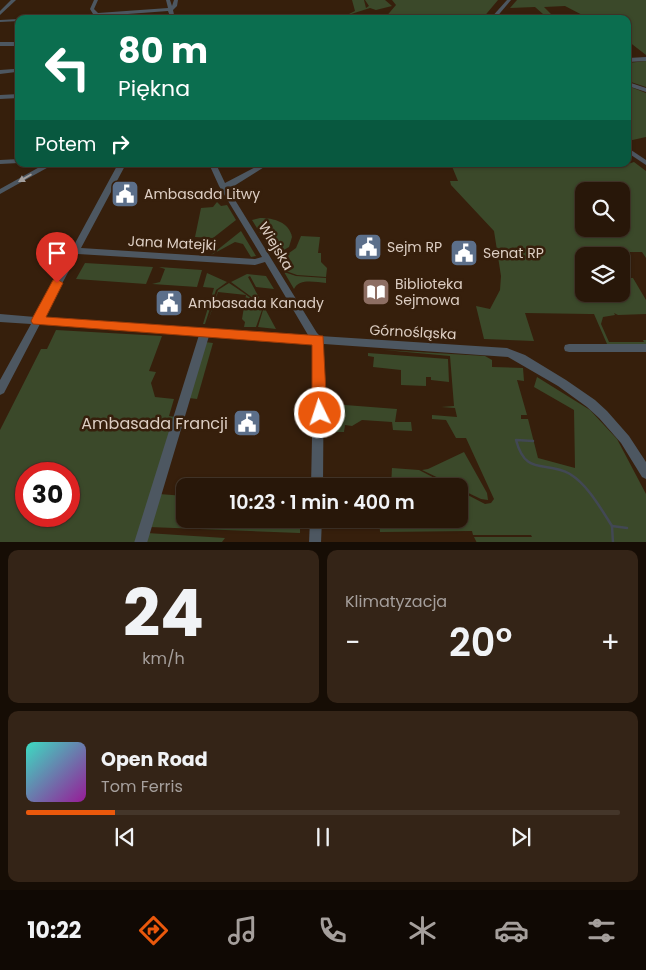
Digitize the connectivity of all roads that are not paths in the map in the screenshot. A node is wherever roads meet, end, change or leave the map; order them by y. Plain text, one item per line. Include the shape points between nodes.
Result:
1 (9, 0) edge
2 (14, 0) edge
3 (96, 0) edge
4 (168, 0) edge
5 (176, 0) edge
6 (508, 0) edge
7 (171, 9) junction
8 (2, 12) edge
9 (98, 15) edge
10 (118, 15) edge
11 (172, 15) edge
12 (495, 15) edge
13 (15, 20) edge
14 (0, 21) edge
15 (0, 44) edge
16 (15, 44) edge
17 (646, 59) edge
18 (631, 60) edge
19 (14, 71) dead end
20 (0, 72) edge
21 (631, 85) edge
22 (646, 90) edge
23 (15, 96) edge
24 (0, 97) edge
25 (631, 152) edge
26 (15, 161) edge
27 (0, 162) edge
28 (646, 164) edge
29 (45, 167) edge
30 (120, 167) edge
31 (214, 167) edge
32 (261, 167) edge
33 (223, 186) junction
34 (0, 192) edge
35 (75, 251) junction
36 (267, 259) junction
37 (0, 318) edge
38 (37, 321) junction
39 (205, 332) junction
40 (319, 340) junction
41 (569, 348) dead end
42 (646, 348) edge
43 (0, 390) edge
44 (646, 473) edge
45 (317, 478) edge
46 (316, 528) edge
47 (140, 542) edge
48 (315, 542) edge

1 - 8 street
2 - 8 street
3 - 9 street via 92,9
4 - 7 street
5 - 7 street
6 - 12 street
7 - 10 street
7 - 11 street
13 - 14 street
15 - 16 street
17 - 18 street
19 - 20 street
21 - 22 street
23 - 24 street
25 - 28 street
26 - 27 street
29 -> 34 street
30 - 35 street
31 - 33 street, Wiejska
32 - 33 street
33 - 36 street, Wiejska
35 - 36 street, Jana Matejki via 254,262
35 - 38 street
36 - 40 street, Wiejska
37 - 38 street, Górnośląska
38 - 39 street, Górnośląska
38 - 43 street
39 - 40 street, Górnośląska
39 - 47 street
40 - 44 street, Górnośląska via 506,352 594,404 615,424
40 - 45 street
41 - 42 street
46 - 48 street

